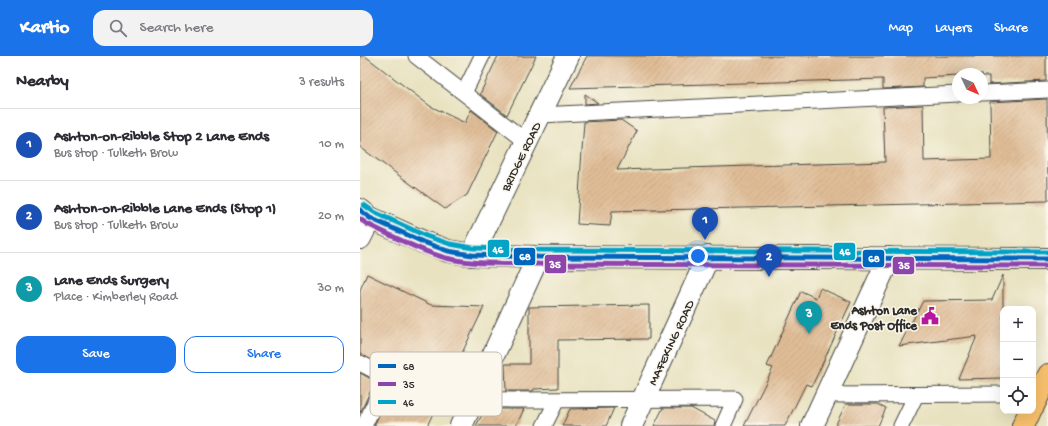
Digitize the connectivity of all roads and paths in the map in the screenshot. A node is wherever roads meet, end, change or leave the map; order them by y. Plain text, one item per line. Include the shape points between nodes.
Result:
1 (416, 56) edge
2 (482, 56) edge
3 (568, 56) edge
4 (1048, 90) edge
5 (464, 93) junction
6 (988, 93) edge
7 (952, 94) edge
8 (540, 115) junction
9 (527, 142) junction
10 (365, 214) edge
11 (360, 238) edge
12 (472, 255) junction
13 (538, 257) junction
14 (708, 257) junction
15 (889, 258) junction
16 (1048, 260) edge
17 (495, 352) edge
18 (360, 363) edge
19 (370, 368) edge
20 (1048, 375) edge
21 (1000, 394) edge
22 (826, 395) junction
23 (916, 395) junction
24 (502, 400) edge
25 (557, 400) junction
26 (643, 400) junction
27 (1037, 401) edge
28 (370, 413) edge
29 (466, 416) edge
30 (364, 426) edge
31 (461, 426) edge
32 (544, 426) edge
33 (631, 426) edge
34 (723, 426) edge
35 (812, 426) edge
36 (901, 426) edge
37 (1023, 426) edge

1 - 5 lane
2 - 5 lane
3 - 8 street, BRIDGE ROAD
4 - 6 lane
5 - 9 lane
7 - 8 lane
8 - 9 street, BRIDGE ROAD
9 - 12 street, BRIDGE ROAD
10 - 11 street
10 - 12 street via 423,242 448,251
12 - 13 street
13 - 14 street
13 - 17 street
14 - 15 street
14 - 26 street, MAFEKING ROAD
15 - 16 street
15 - 22 street
18 - 19 lane
20 - 27 highway
21 - 23 lane
22 - 23 lane
22 - 35 street
23 - 36 lane
24 - 25 lane
25 - 26 lane
25 - 32 lane
26 - 33 street, MAFEKING ROAD
26 - 34 lane via 735,399
27 - 37 highway
28 - 30 lane
29 - 31 street

